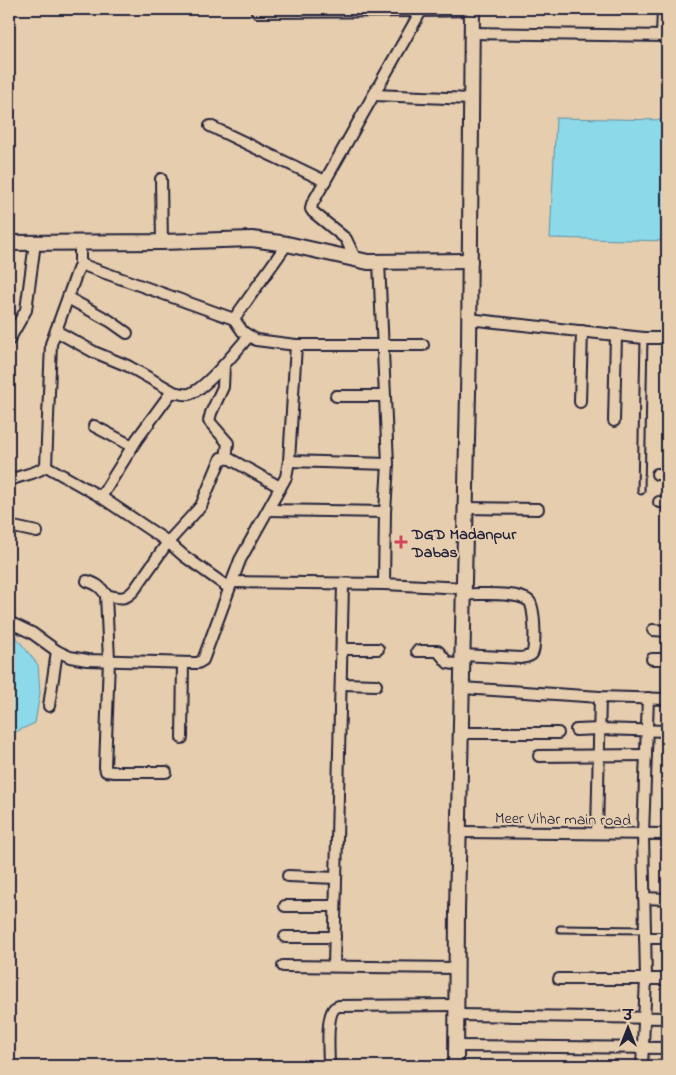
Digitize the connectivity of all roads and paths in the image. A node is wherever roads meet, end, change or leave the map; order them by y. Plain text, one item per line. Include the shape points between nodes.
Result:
1 (472, 9) edge
2 (664, 9) edge
3 (421, 11) junction
4 (257, 12) dead end
5 (472, 33) junction
6 (665, 36) edge
7 (374, 95) junction
8 (471, 99) junction
9 (210, 126) dead end
10 (161, 179) dead end
11 (325, 181) junction
12 (162, 242) junction
13 (9, 243) edge
14 (35, 243) junction
15 (80, 243) junction
16 (287, 244) junction
17 (356, 260) junction
18 (470, 261) junction
19 (379, 262) junction
20 (80, 264) junction
21 (68, 298) junction
22 (234, 319) junction
23 (468, 319) junction
24 (56, 331) junction
25 (582, 331) junction
26 (127, 333) dead end
27 (616, 335) junction
28 (249, 336) junction
29 (644, 338) junction
30 (667, 338) edge
31 (9, 340) edge
32 (383, 344) junction
33 (296, 345) junction
34 (423, 345) dead end
35 (224, 365) junction
36 (174, 392) junction
37 (336, 396) dead end
38 (385, 396) junction
39 (580, 402) dead end
40 (614, 421) dead end
41 (94, 426) dead end
42 (132, 446) junction
43 (226, 458) junction
44 (290, 461) junction
45 (388, 464) junction
46 (46, 466) junction
47 (9, 481) edge
48 (280, 487) junction
49 (641, 491) dead end
50 (101, 498) junction
51 (466, 508) junction
52 (538, 509) dead end
53 (268, 510) junction
54 (385, 512) junction
55 (9, 520) edge
56 (13, 527) edge
57 (37, 532) dead end
58 (168, 542) junction
59 (87, 582) dead end
60 (343, 584) junction
61 (384, 584) junction
62 (230, 585) junction
63 (464, 591) junction
64 (106, 595) junction
65 (9, 622) edge
66 (653, 630) dead end
67 (667, 631) edge
68 (343, 649) junction
69 (378, 649) dead end
70 (57, 651) junction
71 (416, 651) dead end
72 (652, 659) dead end
73 (109, 660) junction
74 (462, 660) junction
75 (667, 660) edge
76 (183, 663) junction
77 (342, 684) junction
78 (376, 685) dead end
79 (462, 688) junction
80 (600, 697) junction
81 (648, 698) junction
82 (667, 699) edge
83 (49, 706) dead end
84 (600, 728) junction
85 (576, 730) dead end
86 (646, 730) junction
87 (667, 730) edge
88 (461, 733) junction
89 (558, 733) dead end
90 (182, 738) dead end
91 (646, 755) junction
92 (539, 756) dead end
93 (599, 757) junction
94 (166, 772) dead end
95 (459, 832) junction
96 (597, 833) junction
97 (643, 834) junction
98 (667, 834) edge
99 (288, 876) dead end
100 (336, 878) junction
101 (644, 898) junction
102 (667, 899) edge
103 (285, 906) dead end
104 (335, 906) junction
105 (560, 929) dead end
106 (645, 934) junction
107 (285, 937) dead end
108 (335, 937) junction
109 (667, 938) edge
110 (334, 965) junction
111 (282, 966) dead end
112 (456, 968) junction
113 (667, 978) edge
114 (559, 979) dead end
115 (646, 979) junction
116 (456, 1010) junction
117 (644, 1018) junction
118 (667, 1018) edge
119 (456, 1046) junction
120 (643, 1047) junction
121 (667, 1048) edge
122 (329, 1066) edge
123 (456, 1066) edge
124 (642, 1066) edge

1 - 3 street
1 - 5 main road
2 - 6 street
3 - 4 street
3 - 7 street
5 - 6 street
5 - 8 main road
7 - 8 street
7 - 11 street
8 - 18 main road
9 - 11 street
10 - 12 street
11 - 17 street via 311,208 346,239
12 - 15 main road
12 - 16 main road via 252,239
13 - 14 main road
14 - 15 main road
14 - 31 street via 26,310
15 - 20 street
16 - 17 main road
16 - 22 street
17 - 19 main road
18 - 19 main road
18 - 23 main road
19 - 32 street
20 - 21 street
20 - 22 street
21 - 24 street
21 - 26 street
22 - 28 street
23 - 25 street
23 - 51 main road
24 - 36 street
24 - 46 street via 51,344
25 - 27 street
25 - 39 street
27 - 29 street
27 - 40 street
28 - 33 street via 256,340
28 - 35 street
29 - 30 street
29 - 49 lane
32 - 33 street
32 - 34 street
32 - 38 street
33 - 44 street
35 - 36 street via 189,394
35 - 43 street via 223,387 209,421 228,443
36 - 42 street via 166,398
37 - 38 street
38 - 45 street
41 - 42 street
42 - 50 street
43 - 48 street
43 - 58 street via 219,461 201,506
44 - 45 street
44 - 48 street
45 - 54 street
46 - 47 street
46 - 50 street
48 - 53 street
50 - 58 street
51 - 52 street
51 - 63 main road
53 - 54 street
53 - 62 street
54 - 61 street
55 - 56 street
56 - 57 street
58 - 62 street
58 - 64 street via 129,596
59 - 64 street via 101,587
60 - 61 street
60 - 62 street
60 - 68 street
61 - 63 street
62 - 76 street via 206,656 198,663
63 - 74 main road
63 - 74 street via 519,596 528,600 532,603 534,640 529,656
64 - 73 street
65 - 70 street
66 - 67 street
68 - 69 street
68 - 77 street
70 - 73 street via 87,660
70 - 83 street
71 - 74 street via 438,651 448,663
72 - 75 street
73 - 76 street
73 - 94 street via 106,771
74 - 79 main road
76 - 90 street
77 - 78 street
77 - 100 street
79 - 80 street
79 - 88 main road
80 - 81 street
80 - 84 street
81 - 82 street
81 - 86 street
84 - 85 street
84 - 86 street
84 - 93 street
86 - 87 street
86 - 91 street
88 - 89 street
88 - 95 main road
91 - 93 street
91 - 97 street
92 - 93 street
93 - 96 street
95 - 96 street, Meer Vihar main road
95 - 112 main road
96 - 97 street, Meer Vihar main road
97 - 98 street, Meer Vihar main road
97 - 101 street
99 - 100 street
100 - 104 street
101 - 102 street
101 - 106 street
103 - 104 street
104 - 108 street
105 - 106 lane
106 - 109 street
106 - 115 street
107 - 108 street
108 - 110 street
110 - 111 street
110 - 112 street
112 - 116 main road
113 - 115 street
114 - 115 street
115 - 117 street
116 - 117 street
116 - 119 main road
116 - 122 street via 339,1006 332,1012 330,1023
117 - 118 street
117 - 120 street
119 - 120 street
119 - 123 main road
120 - 121 street
120 - 124 street

